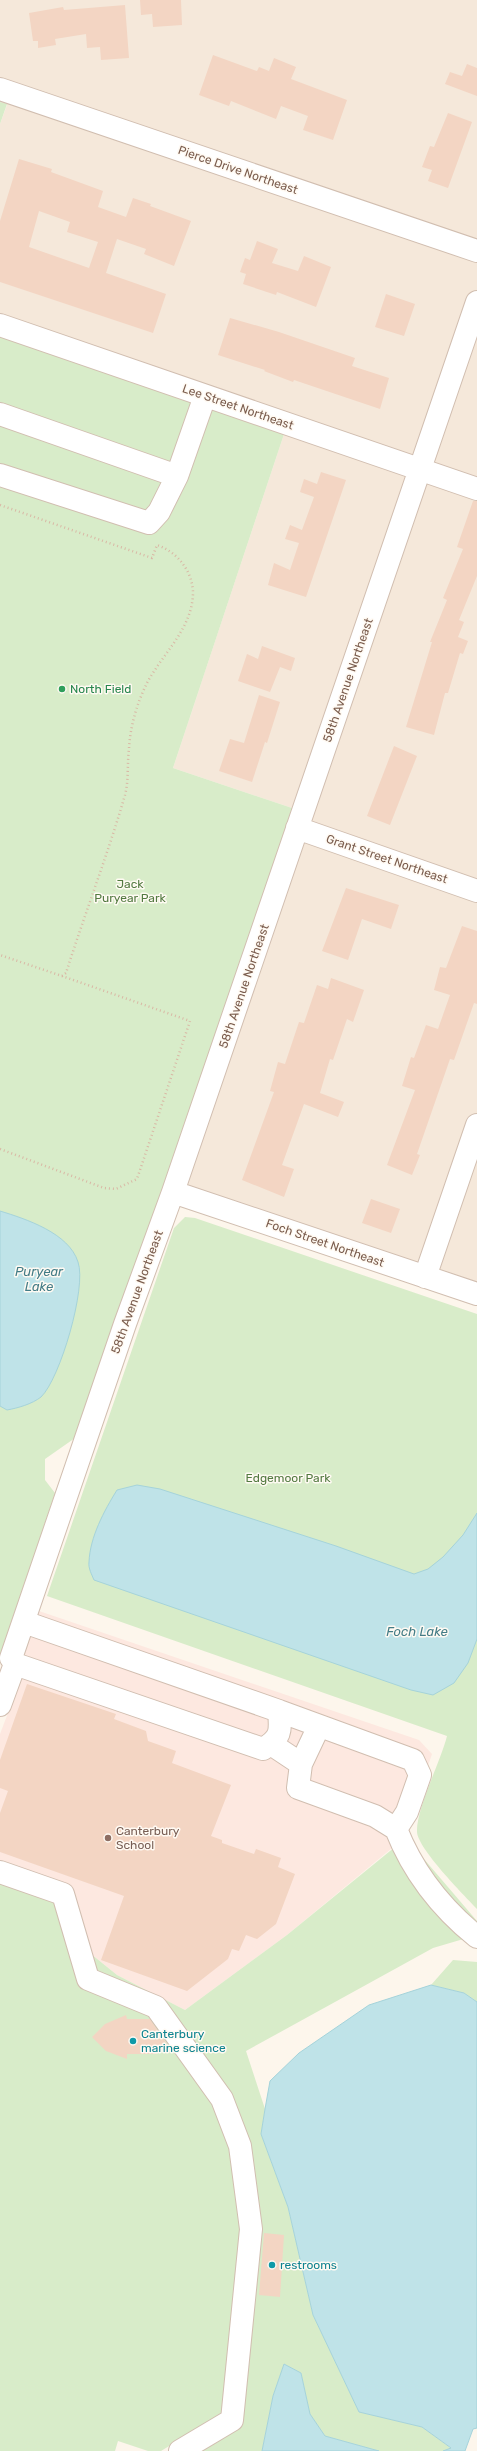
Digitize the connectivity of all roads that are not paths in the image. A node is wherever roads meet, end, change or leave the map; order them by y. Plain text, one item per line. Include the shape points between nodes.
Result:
1 (0, 89) edge
2 (477, 251) edge
3 (477, 302) edge
4 (0, 325) edge
5 (205, 396) junction
6 (0, 414) edge
7 (420, 470) junction
8 (0, 475) edge
9 (177, 476) junction
10 (477, 489) edge
11 (297, 828) junction
12 (477, 890) edge
13 (477, 1125) edge
14 (173, 1192) junction
15 (425, 1277) junction
16 (477, 1294) edge
17 (24, 1622) junction
18 (17, 1665) junction
19 (0, 1705) edge
20 (279, 1711) junction
21 (319, 1726) junction
22 (271, 1744) junction
23 (301, 1764) junction
24 (396, 1829) junction
25 (0, 1872) edge
26 (477, 1937) edge
27 (180, 2451) edge

1 - 2 street, Pierce Drive Northeast
3 - 7 street, 58th Avenue Northeast
4 - 5 street, Lee Street Northeast
5 - 7 street, Lee Street Northeast
5 - 9 street
6 - 9 street
7 - 10 street, Lee Street Northeast
7 - 11 street, 58th Avenue Northeast
8 - 9 street via 148,523 159,512
11 - 12 street, Grant Street Northeast
11 - 14 street, 58th Avenue Northeast
13 - 15 street
14 - 15 street, Foch Street Northeast
14 - 17 street, 58th Avenue Northeast via 125,1324
15 - 16 street, Foch Street Northeast
17 - 18 street, 58th Avenue Northeast via 11,1658
17 - 20 street
18 - 19 street
18 - 22 street via 263,1749
20 - 21 street
20 - 22 street via 281,1727 276,1741
21 - 23 street
21 - 24 street via 413,1760 420,1775 407,1812
22 - 23 street
23 - 24 street via 298,1788 375,1816
24 - 26 street via 413,1865 442,1905
25 - 27 street via 63,1894 88,1979 156,2007 222,2099 240,2146 251,2229 232,2420

